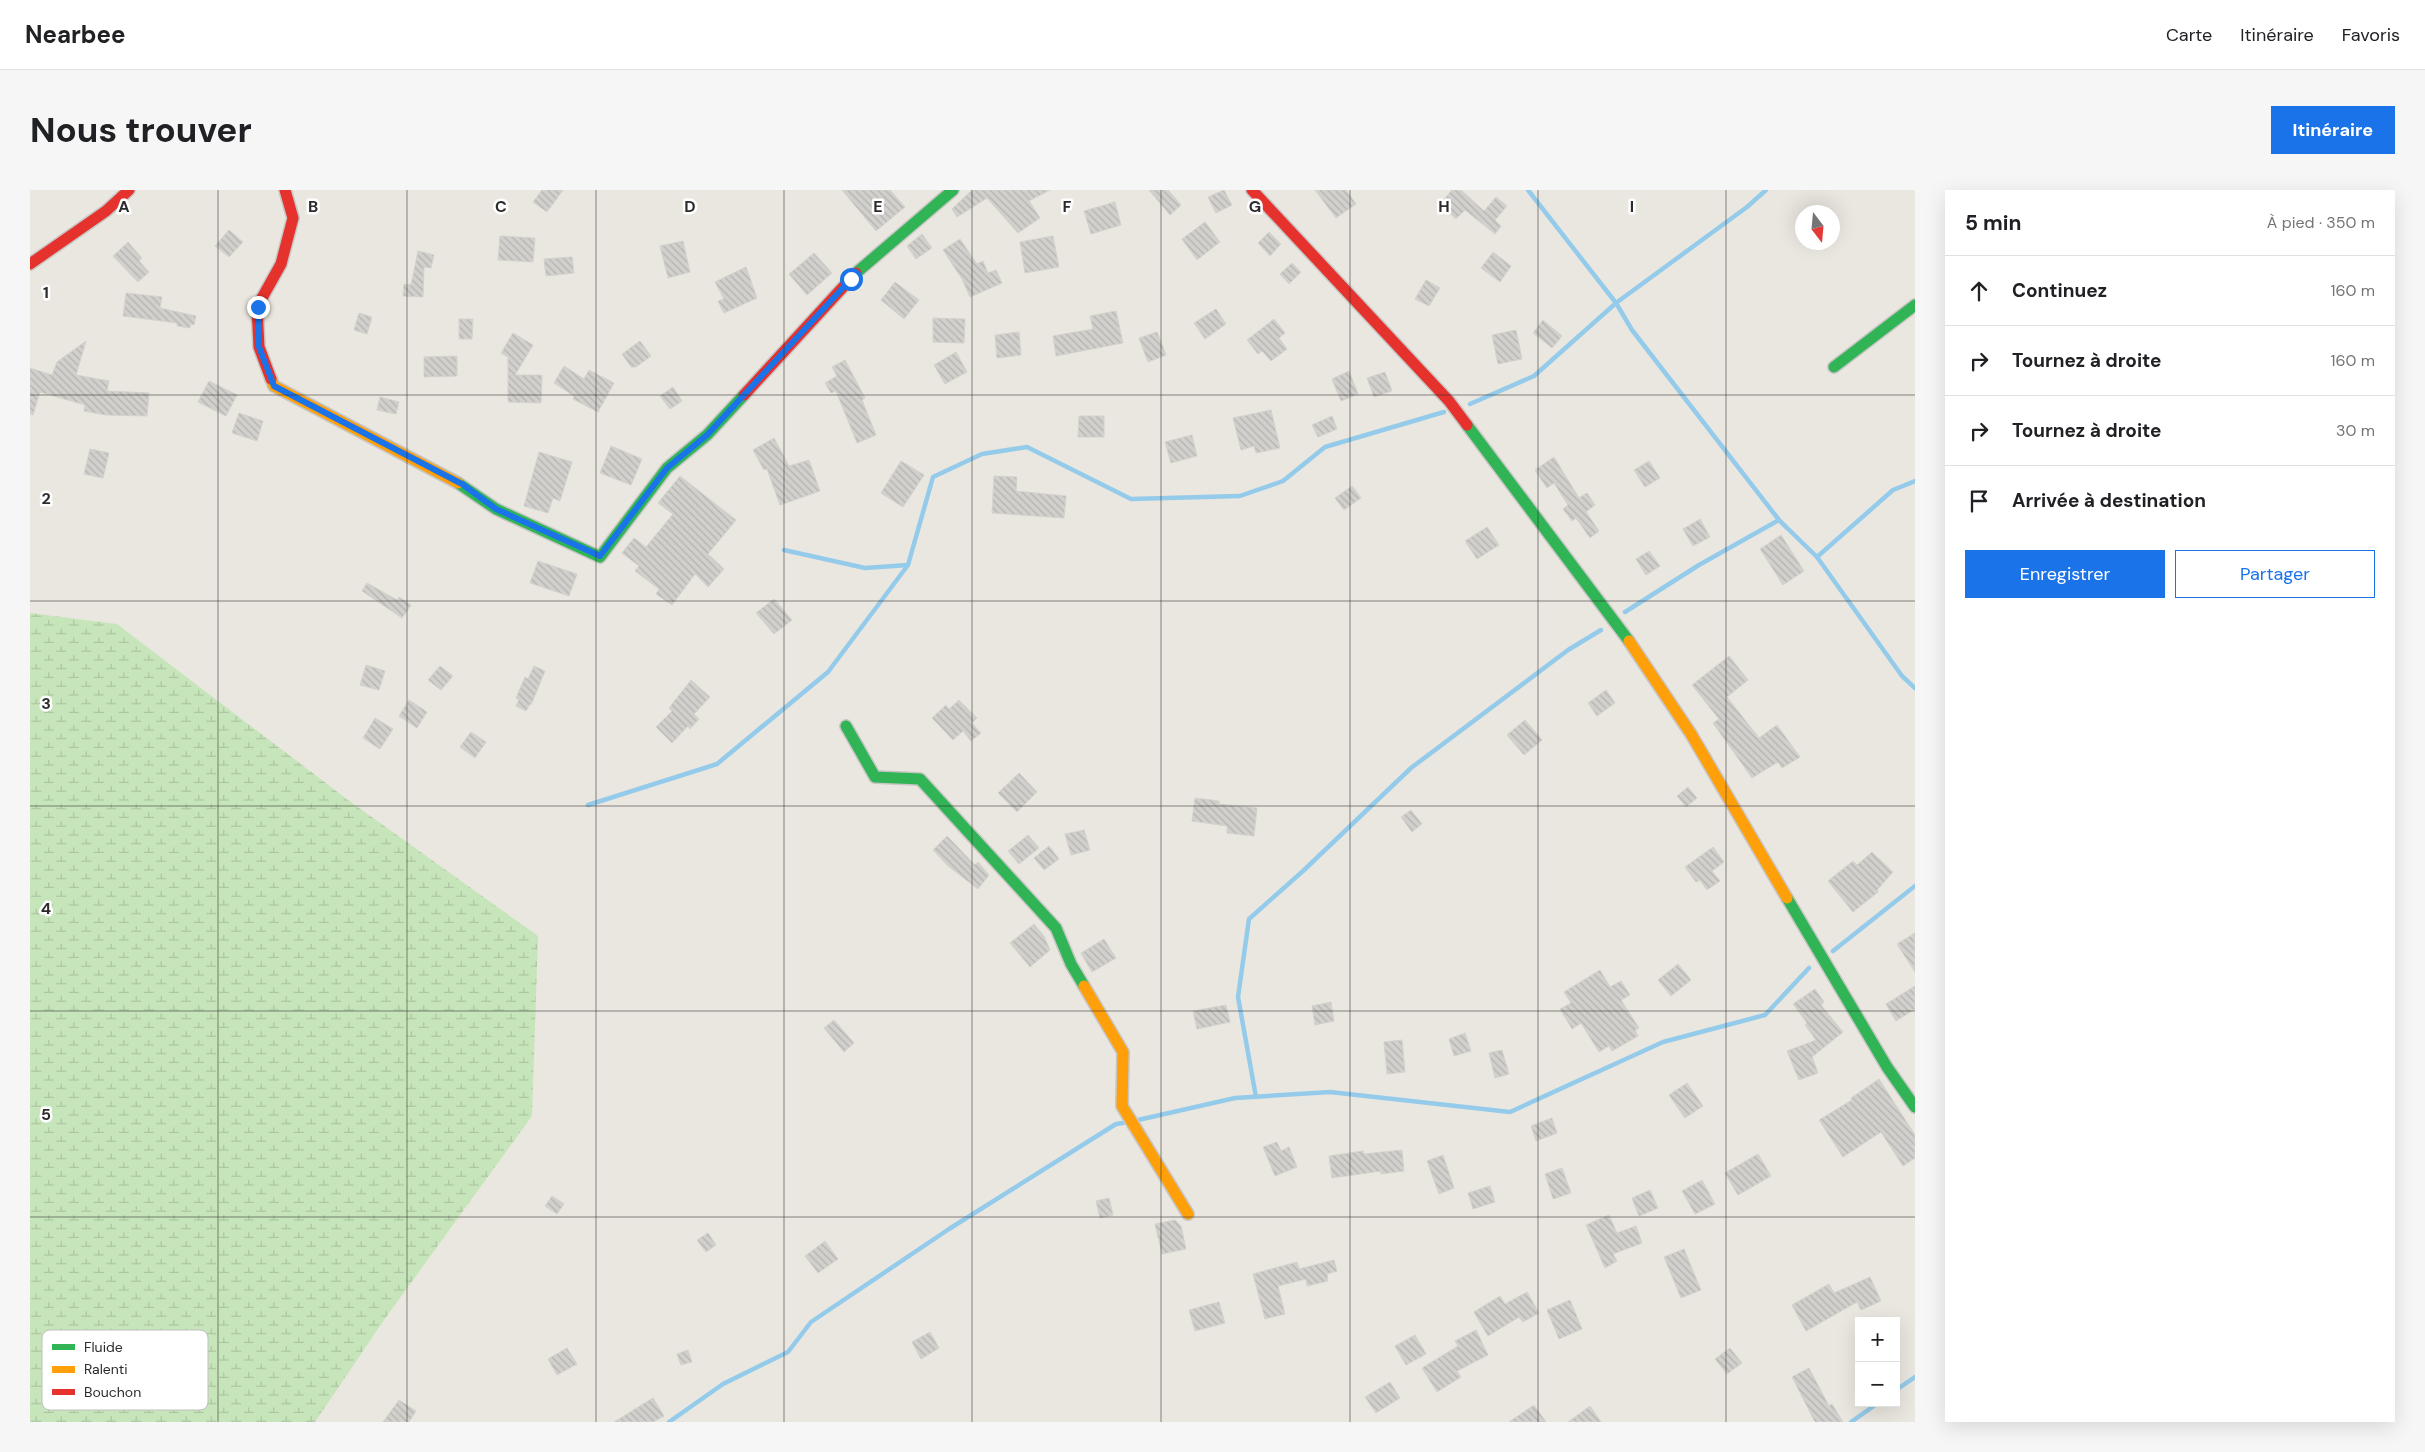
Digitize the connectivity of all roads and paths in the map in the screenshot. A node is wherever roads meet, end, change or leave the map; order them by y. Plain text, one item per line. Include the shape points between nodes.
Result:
1 (128, 190) edge
2 (285, 190) edge
3 (953, 190) edge
4 (1252, 190) edge
5 (30, 264) edge
6 (1915, 305) edge
7 (1834, 367) dead end
8 (846, 726) dead end
9 (1915, 1107) edge
10 (1188, 1214) dead end

1 - 5 street via 114,205
2 - 3 street via 294,218 280,264 258,307 259,347 274,386 462,484 496,509 600,556 667,468 707,435 864,264
4 - 9 street via 1449,401 1648,668 1691,734 1887,1067
6 - 7 street
8 - 10 street via 875,777 920,779 1056,928 1071,964 1123,1052 1122,1106

